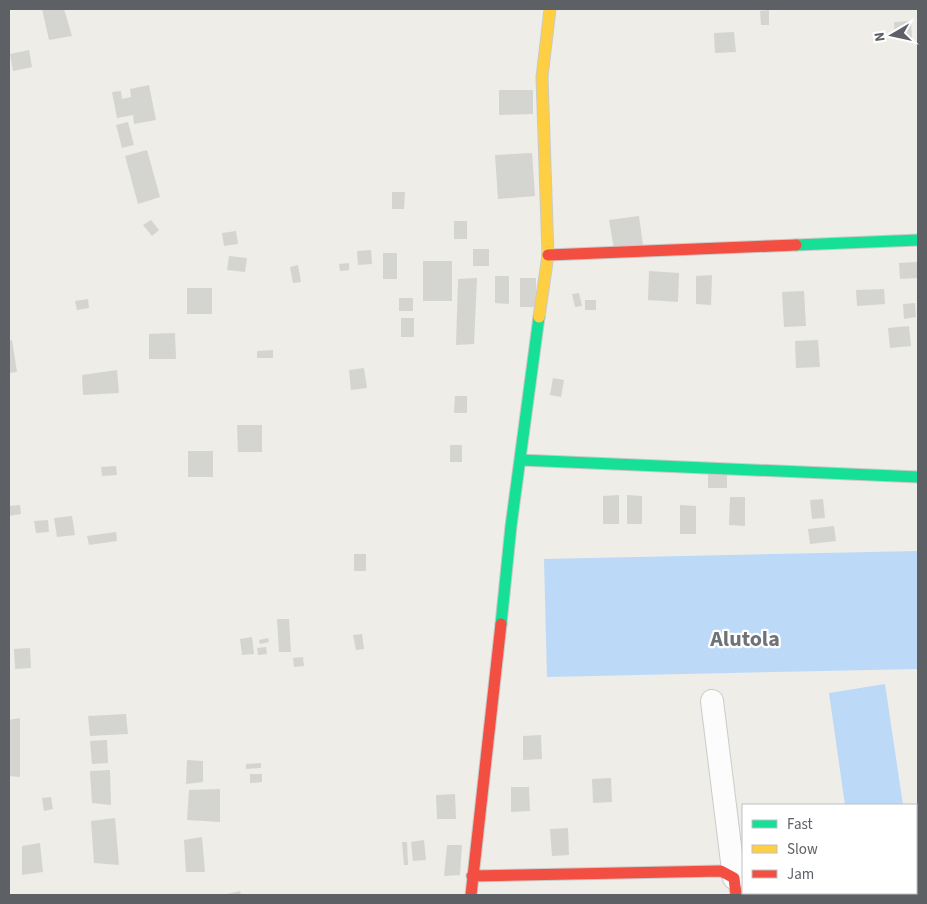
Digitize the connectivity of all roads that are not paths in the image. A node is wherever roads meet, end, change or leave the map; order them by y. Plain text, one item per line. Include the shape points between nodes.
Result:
1 (550, 9) edge
2 (918, 240) edge
3 (548, 255) junction
4 (521, 460) junction
5 (918, 477) edge
6 (712, 701) dead end
7 (472, 876) junction
8 (735, 887) edge
9 (472, 895) edge

1 - 3 street via 542,77
2 - 3 street
3 - 4 street
4 - 5 street
4 - 7 street
6 - 8 street
7 - 8 street via 721,870
7 - 9 street

